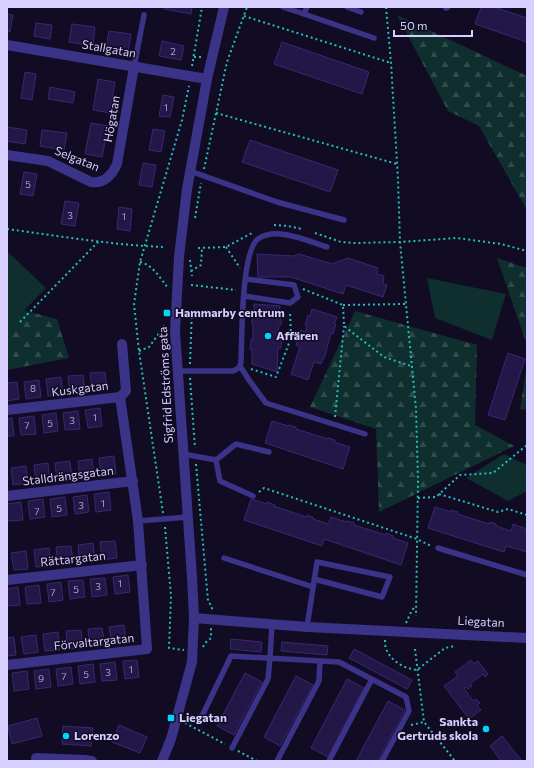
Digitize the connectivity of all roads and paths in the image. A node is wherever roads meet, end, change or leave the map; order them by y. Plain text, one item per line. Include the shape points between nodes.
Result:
1 (202, 7) edge
2 (224, 7) edge
3 (247, 7) edge
4 (283, 7) edge
5 (306, 7) edge
6 (347, 7) edge
7 (386, 7) edge
8 (361, 12) dead end
9 (304, 14) junction
10 (144, 15) dead end
11 (244, 16) junction
12 (374, 38) dead end
13 (7, 45) edge
14 (391, 63) junction
15 (134, 67) junction
16 (191, 76) junction
17 (207, 79) junction
18 (216, 113) junction
19 (7, 155) edge
20 (397, 164) junction
21 (190, 171) junction
22 (111, 175) joint
23 (202, 176) junction
24 (344, 220) dead end
25 (194, 223) dead end
26 (7, 229) edge
27 (99, 241) junction
28 (400, 242) junction
29 (145, 246) junction
30 (164, 247) dead end
31 (226, 247) dead end
32 (327, 247) dead end
33 (202, 248) dead end
34 (527, 252) edge
35 (189, 256) dead end
36 (140, 262) junction
37 (191, 271) junction
38 (192, 276) dead end
39 (245, 277) junction
40 (192, 285) dead end
41 (294, 285) junction
42 (168, 288) dead end
43 (244, 293) junction
44 (290, 303) junction
45 (405, 304) junction
46 (343, 305) junction
47 (192, 309) dead end
48 (20, 322) dead end
49 (166, 323) dead end
50 (344, 326) junction
51 (122, 344) dead end
52 (139, 351) junction
53 (240, 366) junction
54 (411, 366) junction
55 (177, 371) junction
56 (190, 371) junction
57 (120, 397) junction
58 (7, 410) edge
59 (334, 424) junction
60 (365, 434) dead end
61 (527, 444) edge
62 (269, 452) dead end
63 (183, 454) junction
64 (196, 457) junction
65 (216, 460) junction
66 (133, 481) junction
67 (243, 491) junction
68 (439, 494) junction
69 (7, 496) edge
70 (253, 496) dead end
71 (418, 498) junction
72 (527, 515) edge
73 (188, 517) junction
74 (164, 519) junction
75 (138, 521) junction
76 (416, 539) junction
77 (438, 548) joint
78 (224, 558) dead end
79 (142, 565) junction
80 (527, 575) edge
81 (314, 579) junction
82 (7, 580) edge
83 (313, 587) junction
84 (416, 606) junction
85 (416, 616) dead end
86 (194, 618) junction
87 (211, 620) junction
88 (272, 624) junction
89 (406, 624) dead end
90 (307, 627) junction
91 (385, 630) junction
92 (527, 638) edge
93 (455, 646) dead end
94 (415, 648) dead end
95 (198, 651) junction
96 (270, 658) junction
97 (320, 661) junction
98 (7, 665) edge
99 (417, 670) junction
100 (372, 680) junction
101 (418, 708) dead end
102 (423, 709) junction
103 (202, 716) dead end
104 (177, 719) junction
105 (424, 722) junction
106 (408, 728) dead end
107 (232, 748) junction
108 (36, 758) dead end
109 (92, 761) edge
110 (162, 761) edge
111 (257, 761) edge
112 (277, 761) edge
113 (329, 761) edge
114 (382, 761) edge
115 (455, 761) edge

1 - 16 path
2 - 17 street, Sigfrid Edströms gata
3 - 11 path
4 - 9 lane
5 - 9 lane
6 - 8 lane
7 - 14 path
9 - 12 lane
10 - 15 lane
11 - 14 path
11 - 18 path via 228,62
13 - 15 street, Stallgatan
14 - 20 path
15 - 16 street, Stallgatan
15 - 22 street, Högatan via 117,164
16 - 17 street, Stallgatan
16 - 29 path via 182,120
17 - 21 street, Sigfrid Edströms gata
18 - 20 path
18 - 23 path
19 - 22 street, Selgatan via 48,161 97,183
20 - 28 path
21 - 23 lane
21 - 55 street, Sigfrid Edströms gata via 176,295
23 - 24 lane via 277,202
23 - 25 path
26 - 27 path
27 - 29 path
27 - 48 path
28 - 34 path via 458,238 501,244
28 - 45 path
29 - 30 path
29 - 36 path
31 - 39 path
32 - 39 lane via 284,234 265,236 253,245
33 - 37 path via 201,266
35 - 37 path
36 - 42 path via 152,268
36 - 52 path via 134,304
37 - 38 path
39 - 41 lane
39 - 43 lane
40 - 43 path
41 - 44 lane via 298,297
41 - 46 path
43 - 44 lane
43 - 53 lane
44 - 53 path via 291,338 276,377
45 - 46 path
45 - 54 path
46 - 50 path
47 - 56 path
49 - 52 path via 149,347
50 - 54 path via 384,356
50 - 59 path
51 - 57 street via 126,391
52 - 74 path
53 - 56 lane via 233,372
53 - 59 lane via 266,403
54 - 71 path via 416,409
55 - 56 lane
55 - 63 street, Sigfrid Edströms gata
56 - 64 path
57 - 58 street, Kuskgatan
57 - 66 street, Kuskgatan
59 - 60 lane
61 - 68 path via 493,474 460,475
62 - 65 lane via 236,444
63 - 64 lane
63 - 73 street, Sigfrid Edströms gata
64 - 65 lane
64 - 87 path via 208,602 212,608
65 - 67 lane via 220,481
66 - 69 street, Stalldrängsgatan
66 - 75 street, Kuskgatan
67 - 70 lane
67 - 76 path via 259,492 264,488
68 - 71 path via 436,497
68 - 72 path via 498,512 508,509
71 - 76 path
73 - 74 lane
73 - 86 street, Sigfrid Edströms gata
74 - 75 lane
74 - 95 path via 171,596 169,648
75 - 79 street, Kuskgatan
76 - 77 path
76 - 84 path
77 - 80 lane
78 - 83 lane
79 - 82 street, Rättargatan
79 - 98 street, Förvaltargatan via 147,649
81 - 81 lane via 317,562 390,577 382,597
81 - 83 lane
83 - 90 lane
84 - 85 path
84 - 89 path
86 - 87 street, Liegatan
86 - 95 street, Sigfrid Edströms gata
87 - 88 street, Liegatan
87 - 95 path via 211,638
88 - 90 street, Liegatan
88 - 96 lane
90 - 91 street, Liegatan
91 - 92 street, Liegatan
91 - 99 path via 384,646 391,658 408,669
93 - 99 path via 445,648
94 - 99 path
95 - 104 street, Sigfrid Edströms gata via 192,662
96 - 97 lane
96 - 103 lane via 231,656
96 - 107 lane via 268,679
97 - 100 lane via 339,662
97 - 112 lane via 319,681
99 - 102 path
100 - 113 lane
100 - 114 lane via 406,697 409,711
101 - 102 path
102 - 105 path
104 - 107 path
104 - 110 street, Sigfrid Edströms gata
105 - 106 path via 414,723
105 - 115 path
107 - 111 path
108 - 109 street

